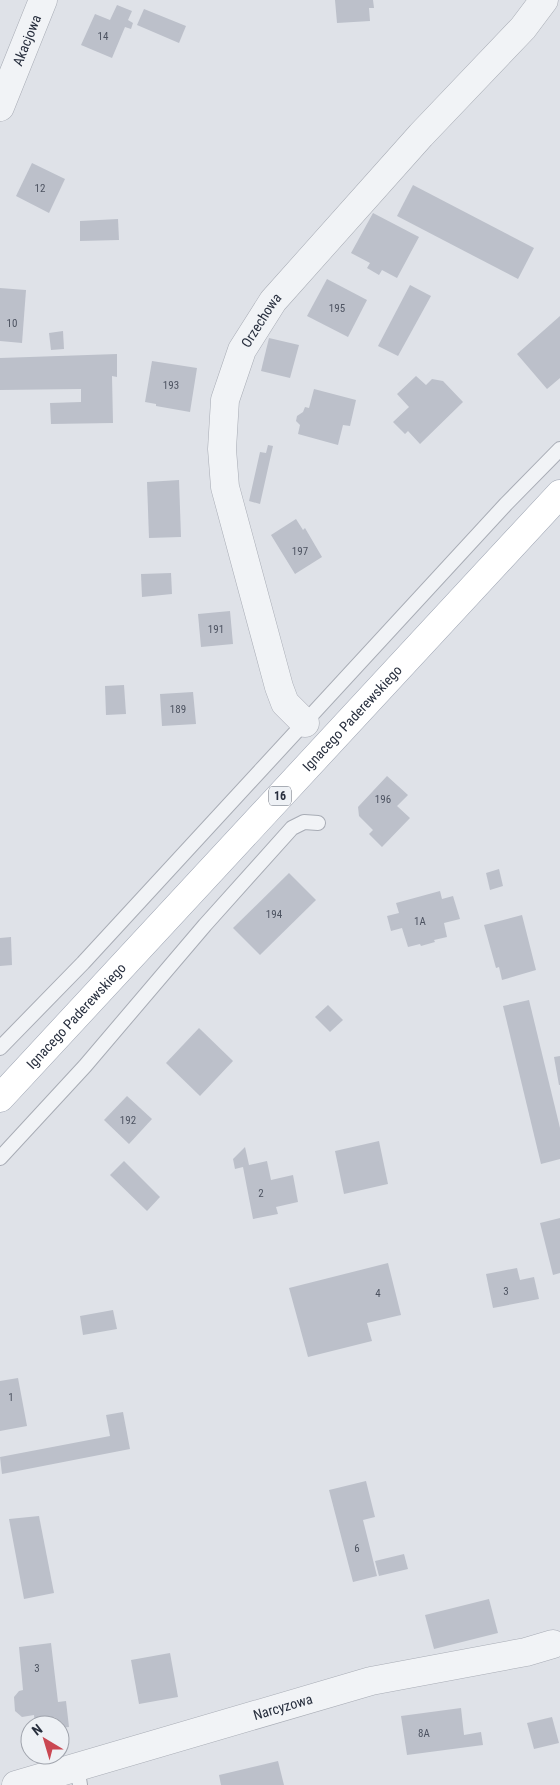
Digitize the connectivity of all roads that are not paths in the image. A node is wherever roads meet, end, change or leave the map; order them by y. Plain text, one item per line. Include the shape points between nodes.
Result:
1 (43, 0) edge
2 (544, 0) edge
3 (0, 107) edge
4 (560, 449) edge
5 (560, 494) edge
6 (305, 723) junction
7 (318, 823) dead end
8 (0, 1048) edge
9 (0, 1098) edge
10 (0, 1158) edge
11 (553, 1644) dead end
12 (78, 1776) edge
13 (16, 1785) edge

1 - 3 street, Akacjowa
2 - 6 street, Orzechowa via 523,28 421,135 273,301 242,350 225,400 222,449 225,487 284,703
4 - 6 lane
5 - 9 main road, Ignacego Paderewskiego / 16
6 - 8 lane
7 - 10 lane via 304,822 292,828 85,1066
11 - 12 street, Narcyzowa via 371,1681
12 - 13 street, Narcyzowa

